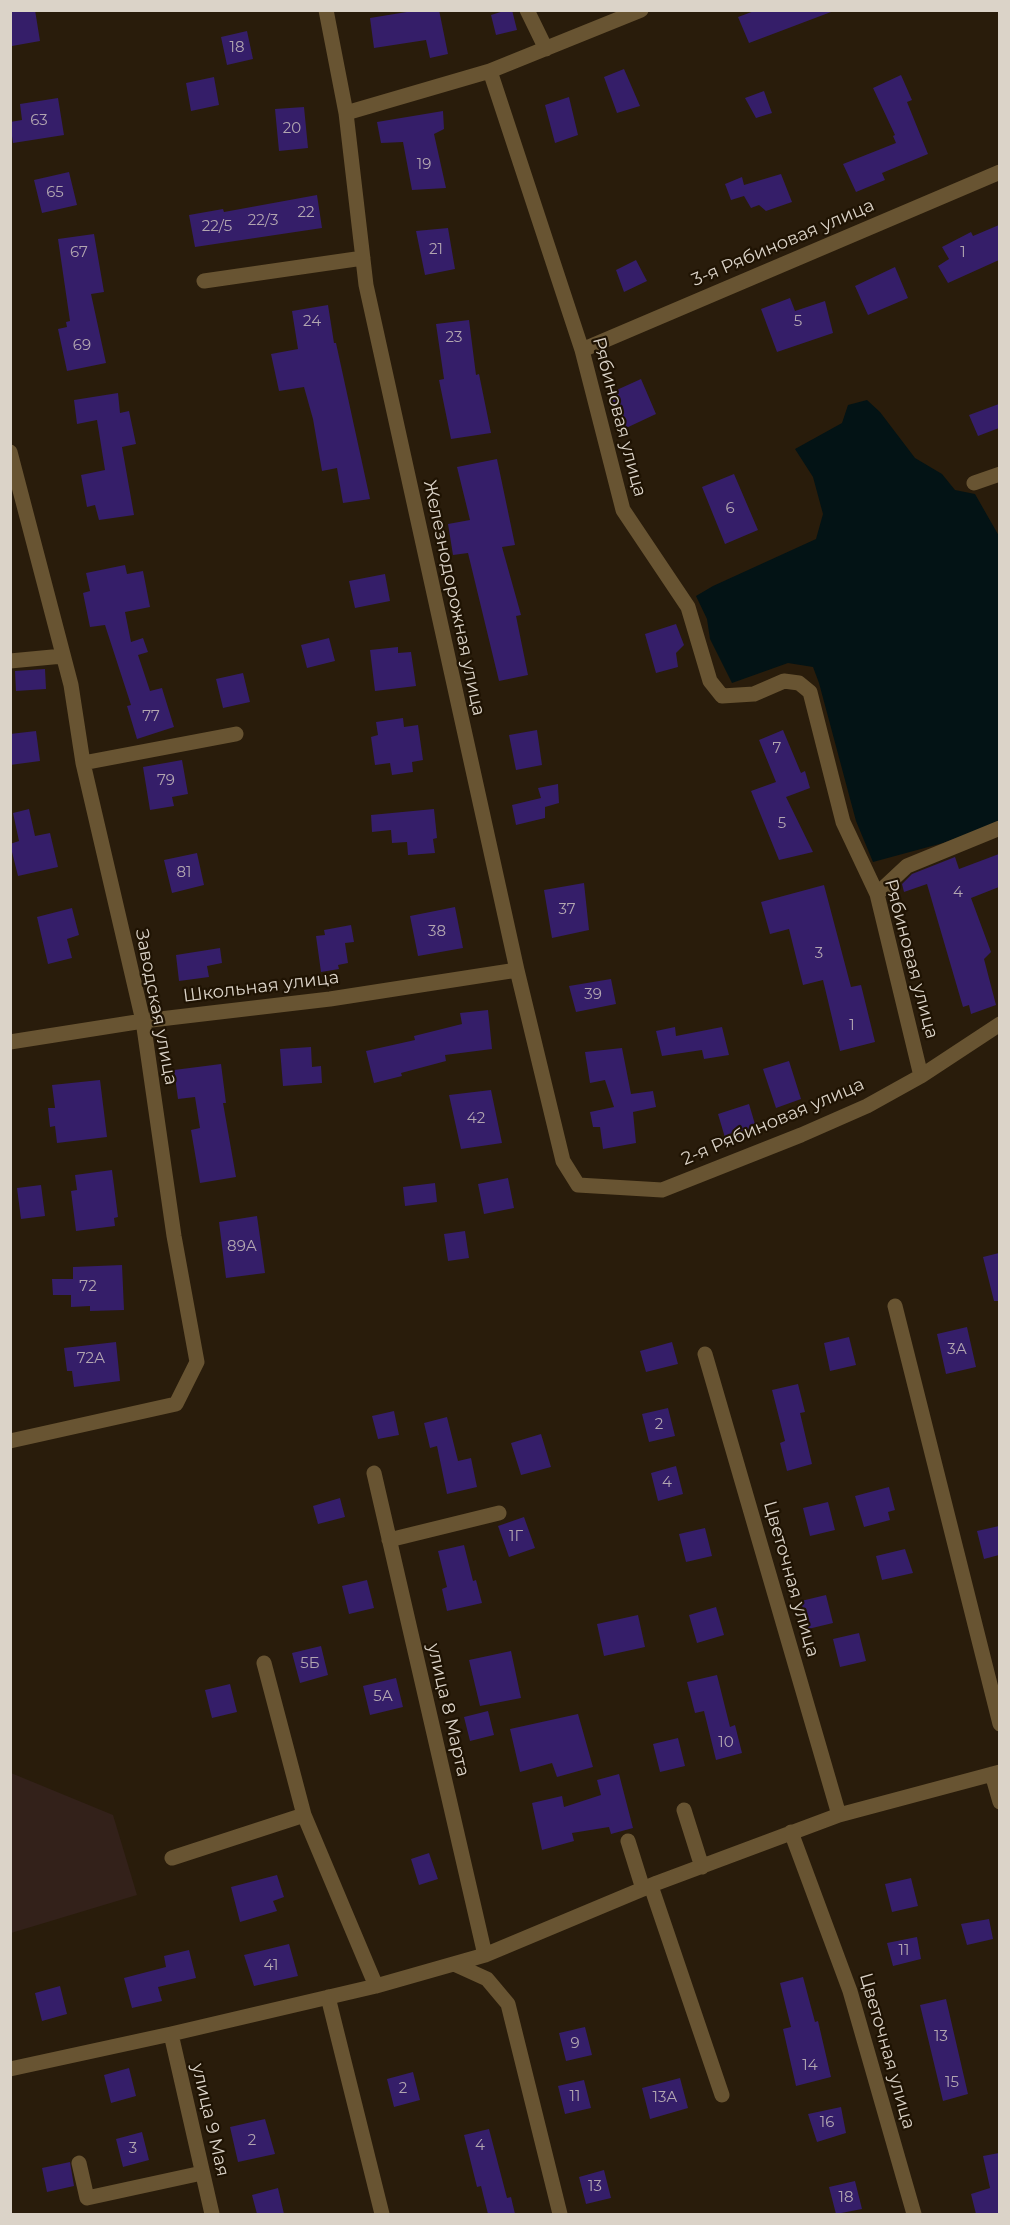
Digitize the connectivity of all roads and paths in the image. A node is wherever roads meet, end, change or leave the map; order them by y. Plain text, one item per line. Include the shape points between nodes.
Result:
1 (326, 10) edge
2 (527, 10) edge
3 (641, 10) edge
4 (546, 49) junction
5 (490, 71) junction
6 (346, 113) junction
7 (999, 172) edge
8 (363, 258) junction
9 (204, 281) dead end
10 (582, 350) junction
11 (10, 452) edge
12 (999, 474) edge
13 (974, 483) dead end
14 (63, 656) junction
15 (10, 661) edge
16 (236, 734) dead end
17 (83, 764) junction
18 (999, 828) edge
19 (878, 894) junction
20 (517, 970) junction
21 (143, 1021) junction
22 (999, 1024) edge
23 (10, 1042) edge
24 (921, 1076) junction
25 (579, 1185) joint
26 (895, 1306) dead end
27 (705, 1354) dead end
28 (10, 1441) edge
29 (374, 1473) dead end
30 (500, 1513) dead end
31 (389, 1540) junction
32 (264, 1664) dead end
33 (999, 1724) edge
34 (996, 1773) edge
35 (999, 1802) edge
36 (684, 1810) dead end
37 (304, 1815) junction
38 (839, 1815) junction
39 (791, 1832) junction
40 (628, 1841) dead end
41 (172, 1858) dead end
42 (702, 1866) junction
43 (647, 1888) junction
44 (484, 1955) junction
45 (454, 1964) junction
46 (376, 1986) junction
47 (328, 1997) junction
48 (171, 2034) junction
49 (10, 2069) edge
50 (722, 2095) dead end
51 (79, 2163) dead end
52 (202, 2173) junction
53 (212, 2214) edge
54 (382, 2214) edge
55 (560, 2214) edge
56 (914, 2214) edge

1 - 6 street, Железнодорожная улица
2 - 4 street
3 - 4 street
4 - 5 street
5 - 6 street
5 - 10 street, Рябиновая улица
6 - 8 street, Железнодорожная улица
7 - 10 street, 3-я Рябиновая улица
8 - 9 street
8 - 20 street, Железнодорожная улица
10 - 19 street, Рябиновая улица via 623,510 688,607 710,681 722,696 754,694 784,681 799,682 810,692 843,822
11 - 14 street, Заводская улица
12 - 13 street
14 - 15 street
14 - 17 street, Заводская улица
16 - 17 street
17 - 21 street, Заводская улица
18 - 19 street via 907,866
19 - 24 street, Рябиновая улица
20 - 21 street, Школьная улица via 330,999
20 - 25 street, Железнодорожная улица via 563,1161
21 - 23 street, Школьная улица
21 - 28 street, Заводская улица via 196,1362 176,1404
22 - 24 street, 2-я Рябиновая улица
24 - 25 street, 2-я Рябиновая улица via 801,1136 662,1190
26 - 33 street
27 - 38 street, Цветочная улица
29 - 31 street, улица 8 Марта
30 - 31 street
31 - 44 street, улица 8 Марта
32 - 37 street
34 - 35 street
34 - 38 street
36 - 42 street
37 - 41 street
37 - 46 street
38 - 39 street
39 - 42 street
39 - 56 street, Цветочная улица via 850,1990
40 - 43 street
42 - 43 street
43 - 44 street
43 - 50 street
44 - 45 street
45 - 46 street
45 - 55 street via 487,1979 508,2004
46 - 47 street
47 - 48 street
47 - 54 street
48 - 49 street
48 - 52 street, улица 9 Мая
51 - 52 street via 87,2198
52 - 53 street, улица 9 Мая

